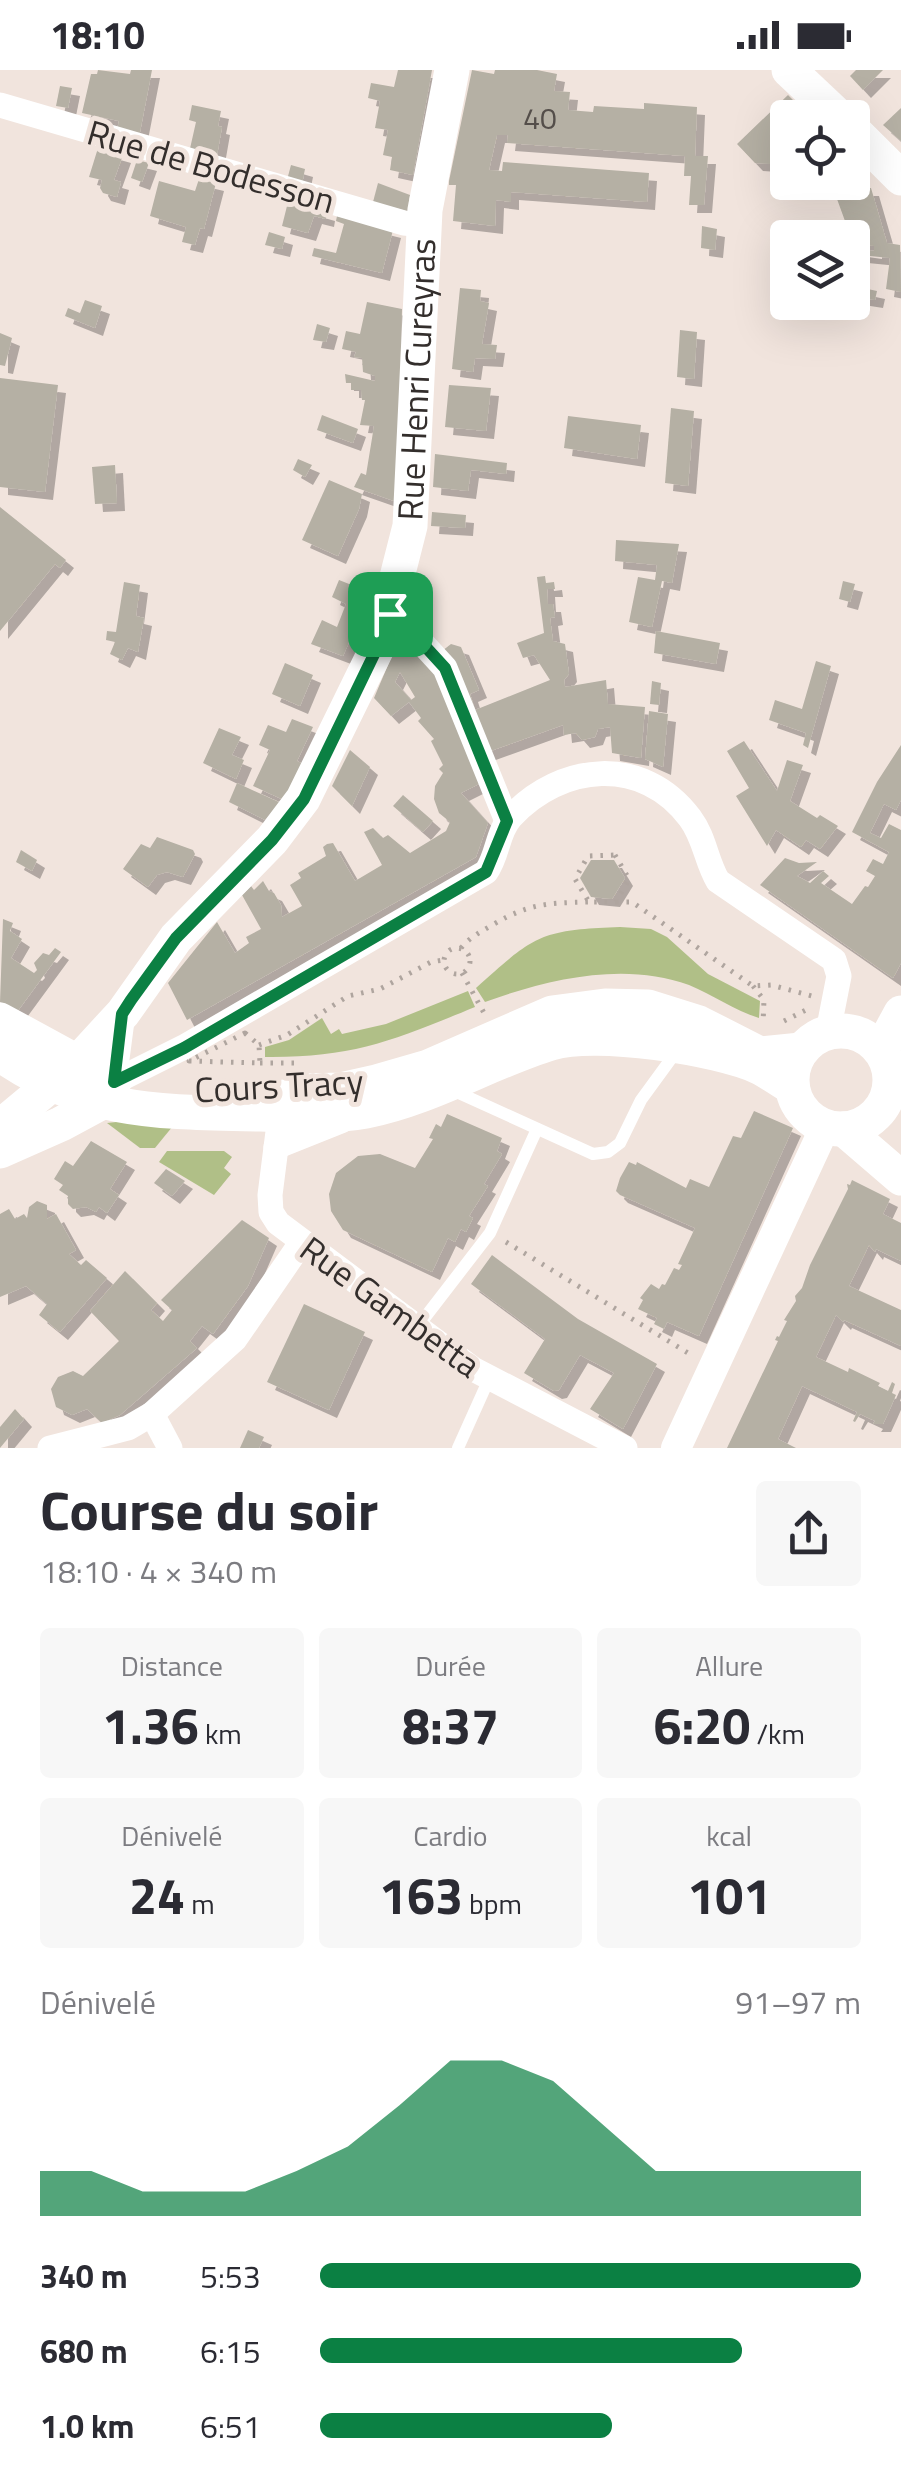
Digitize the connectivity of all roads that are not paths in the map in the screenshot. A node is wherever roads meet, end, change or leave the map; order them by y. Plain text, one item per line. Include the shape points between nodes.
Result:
1 (452, 70) edge
2 (789, 70) edge
3 (821, 100) edge
4 (0, 105) edge
5 (870, 147) edge
6 (901, 178) edge
7 (424, 225) junction
8 (390, 614) junction
9 (507, 821) junction
10 (901, 1013) edge
11 (122, 1014) junction
12 (0, 1020) edge
13 (821, 1027) junction
14 (681, 1046) junction
15 (881, 1050) junction
16 (0, 1054) edge
17 (0, 1074) edge
18 (65, 1075) junction
19 (443, 1086) junction
20 (792, 1087) junction
21 (107, 1092) junction
22 (886, 1099) junction
23 (280, 1118) junction
24 (834, 1128) junction
25 (537, 1129) junction
26 (9, 1134) edge
27 (901, 1175) edge
28 (300, 1242) junction
29 (416, 1329) junction
30 (489, 1379) junction
31 (152, 1414) junction
32 (99, 1443) edge
33 (50, 1448) edge
34 (170, 1448) edge
35 (458, 1448) edge
36 (625, 1448) edge
37 (676, 1448) edge

1 - 7 main road, Rue Henri Cureyras
2 - 3 main road
4 - 7 street, Rue de Bodesson
5 - 6 main road
7 - 8 main road, Rue Henri Cureyras via 410,526
8 - 9 street via 445,668
8 - 11 main road, Rue Henri Cureyras via 304,799 176,938
9 - 13 street, Cours Tracy via 528,800 582,774 611,773 667,795 690,818 718,881 834,960 838,976
9 - 21 street, Cours Tracy via 486,872
10 - 15 main road
11 - 18 main road, Rue Henri Cureyras
11 - 21 street
12 - 18 main road
13 - 15 main road via 848,1030
13 - 20 main road via 794,1061
13 - 23 main road, Cours Tracy via 760,1054 699,1022 648,1007 552,1013 428,1067 340,1090
14 - 19 main road, Cours Tracy via 609,1038 554,1041
14 - 20 main road, Cours Tracy via 759,1067
14 - 25 lane via 608,1152 593,1154
15 - 22 main road via 891,1079
16 - 18 main road
17 - 26 main road
18 - 21 main road
18 - 26 main road, Rue Henri Cureyras
19 - 23 main road, Cours Tracy via 365,1111
19 - 25 lane
20 - 24 main road via 809,1118
21 - 23 main road, Cours Tracy via 150,1111
21 - 26 main road via 61,1124
22 - 24 main road via 862,1125
22 - 27 main road
23 - 28 street, Rue Gambetta via 271,1212
24 - 27 main road
24 - 37 street
25 - 29 lane via 490,1233
28 - 29 street, Rue Gambetta
28 - 31 street via 235,1340
29 - 30 street, Rue Gambetta
30 - 35 lane
30 - 36 street, Rue Gambetta
31 - 32 street
31 - 34 street
32 - 33 street

